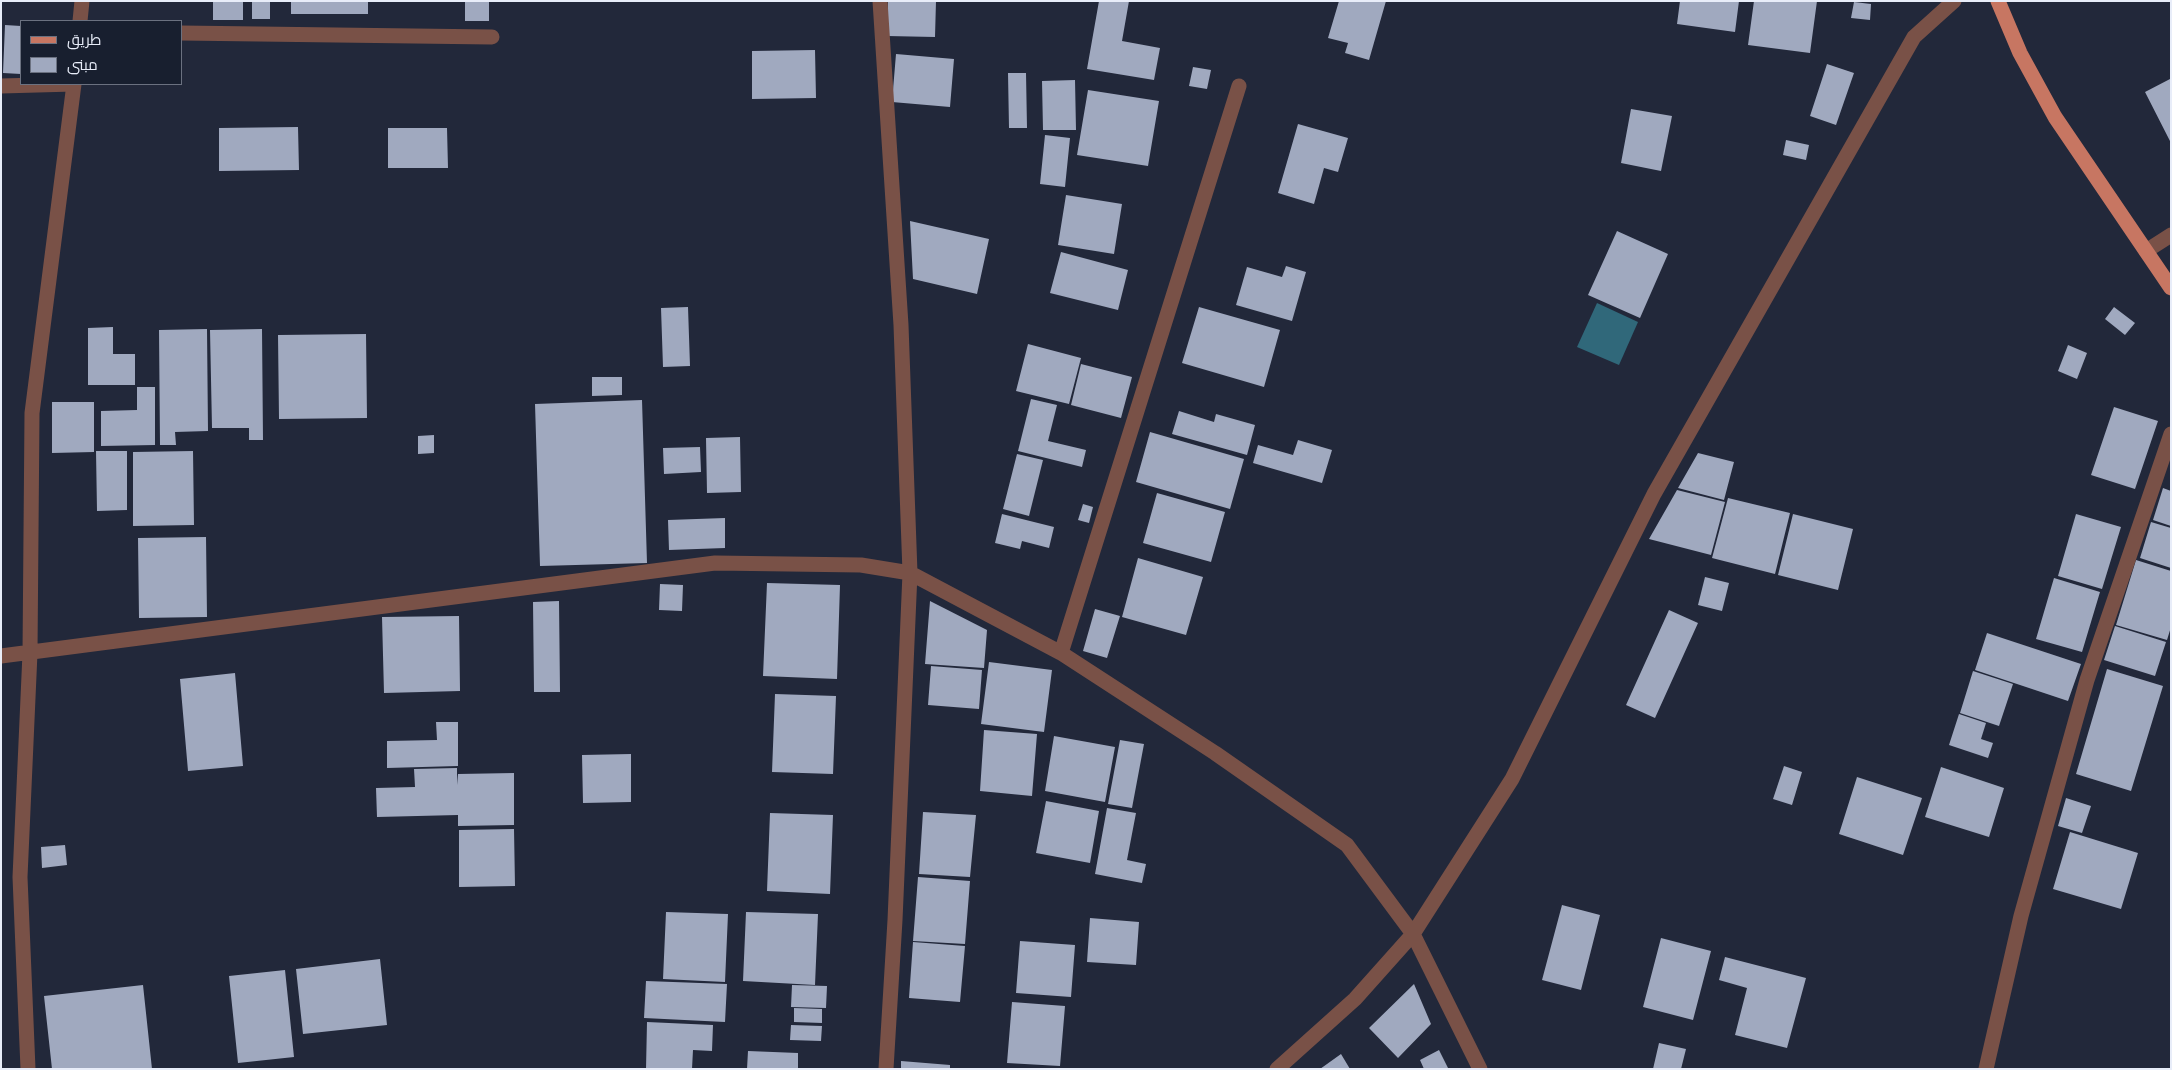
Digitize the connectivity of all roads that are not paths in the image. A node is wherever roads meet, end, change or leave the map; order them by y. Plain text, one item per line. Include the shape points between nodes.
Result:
1 (82, 1) edge
2 (880, 1) edge
3 (1954, 1) edge
4 (1998, 1) edge
5 (80, 20) edge
6 (182, 33) edge
7 (492, 37) dead end
8 (38, 85) edge
9 (74, 85) edge
10 (1, 86) edge
11 (1239, 86) dead end
12 (2171, 235) edge
13 (2146, 251) junction
14 (2171, 288) edge
15 (2171, 434) edge
16 (910, 573) junction
17 (30, 653) junction
18 (1060, 653) junction
19 (1, 656) edge
20 (1413, 934) junction
21 (28, 1069) edge
22 (886, 1069) edge
23 (1277, 1069) edge
24 (1480, 1069) edge
25 (1986, 1069) edge

1 - 5 street
2 - 16 street via 902,325
3 - 20 street via 1914,37 1654,494 1512,779
4 - 13 main road via 2020,54 2055,117
6 - 7 street
8 - 10 street
9 - 17 street via 32,413
11 - 18 street
12 - 13 street
13 - 14 main road
15 - 25 street via 2087,680 2021,916
16 - 17 street via 861,565 715,563
16 - 18 street
16 - 22 street
17 - 19 street
17 - 21 street via 20,877
18 - 20 street via 1215,753 1347,845
20 - 23 street via 1355,999
20 - 24 street

